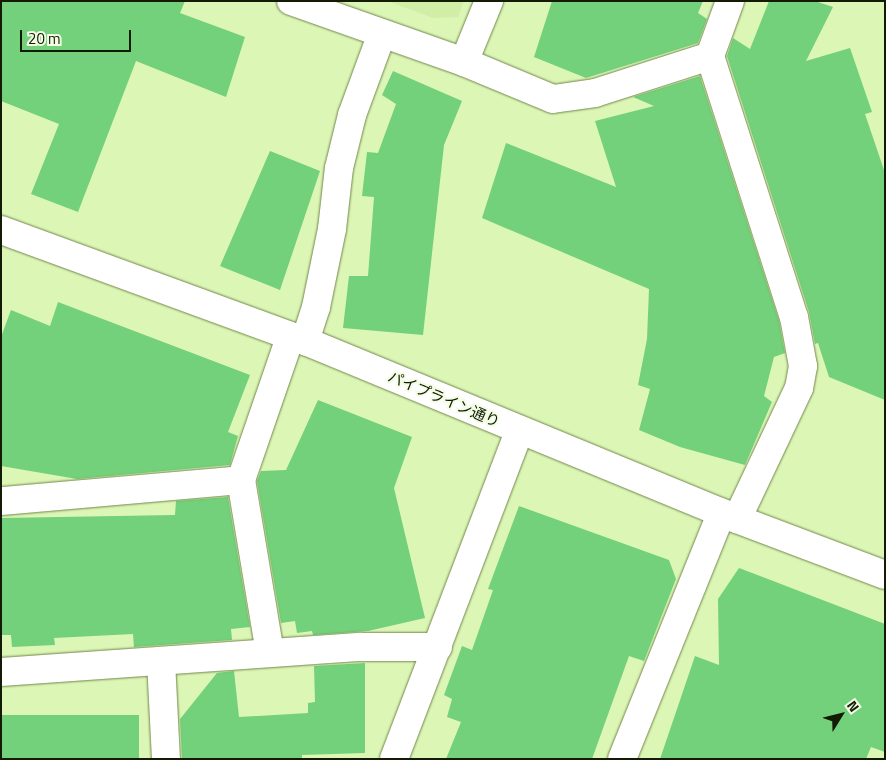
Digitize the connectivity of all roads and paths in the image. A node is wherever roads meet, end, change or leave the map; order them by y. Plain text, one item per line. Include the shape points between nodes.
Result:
1 (291, 1) edge
2 (489, 1) edge
3 (730, 1) edge
4 (381, 36) junction
5 (710, 56) junction
6 (464, 62) junction
7 (1, 230) edge
8 (297, 339) junction
9 (519, 430) junction
10 (241, 480) junction
11 (2, 501) edge
12 (729, 515) junction
13 (885, 575) edge
14 (438, 647) junction
15 (270, 653) junction
16 (161, 661) junction
17 (1, 672) edge
18 (166, 759) edge
19 (394, 759) edge
20 (622, 759) edge

1 - 4 street
2 - 6 street
3 - 5 street
4 - 6 street
4 - 8 street via 352,115 341,159 332,229 316,307
5 - 6 street via 595,92 553,99
5 - 12 street via 794,317 803,366 799,388
7 - 8 street, パイプライン通り
8 - 9 street, パイプライン通り
8 - 10 street
9 - 12 street, パイプライン通り
9 - 14 street
10 - 11 street
10 - 15 street
12 - 13 street, パイプライン通り
12 - 20 street
14 - 15 street via 361,647
14 - 19 street
15 - 16 street
16 - 17 street
16 - 18 street

